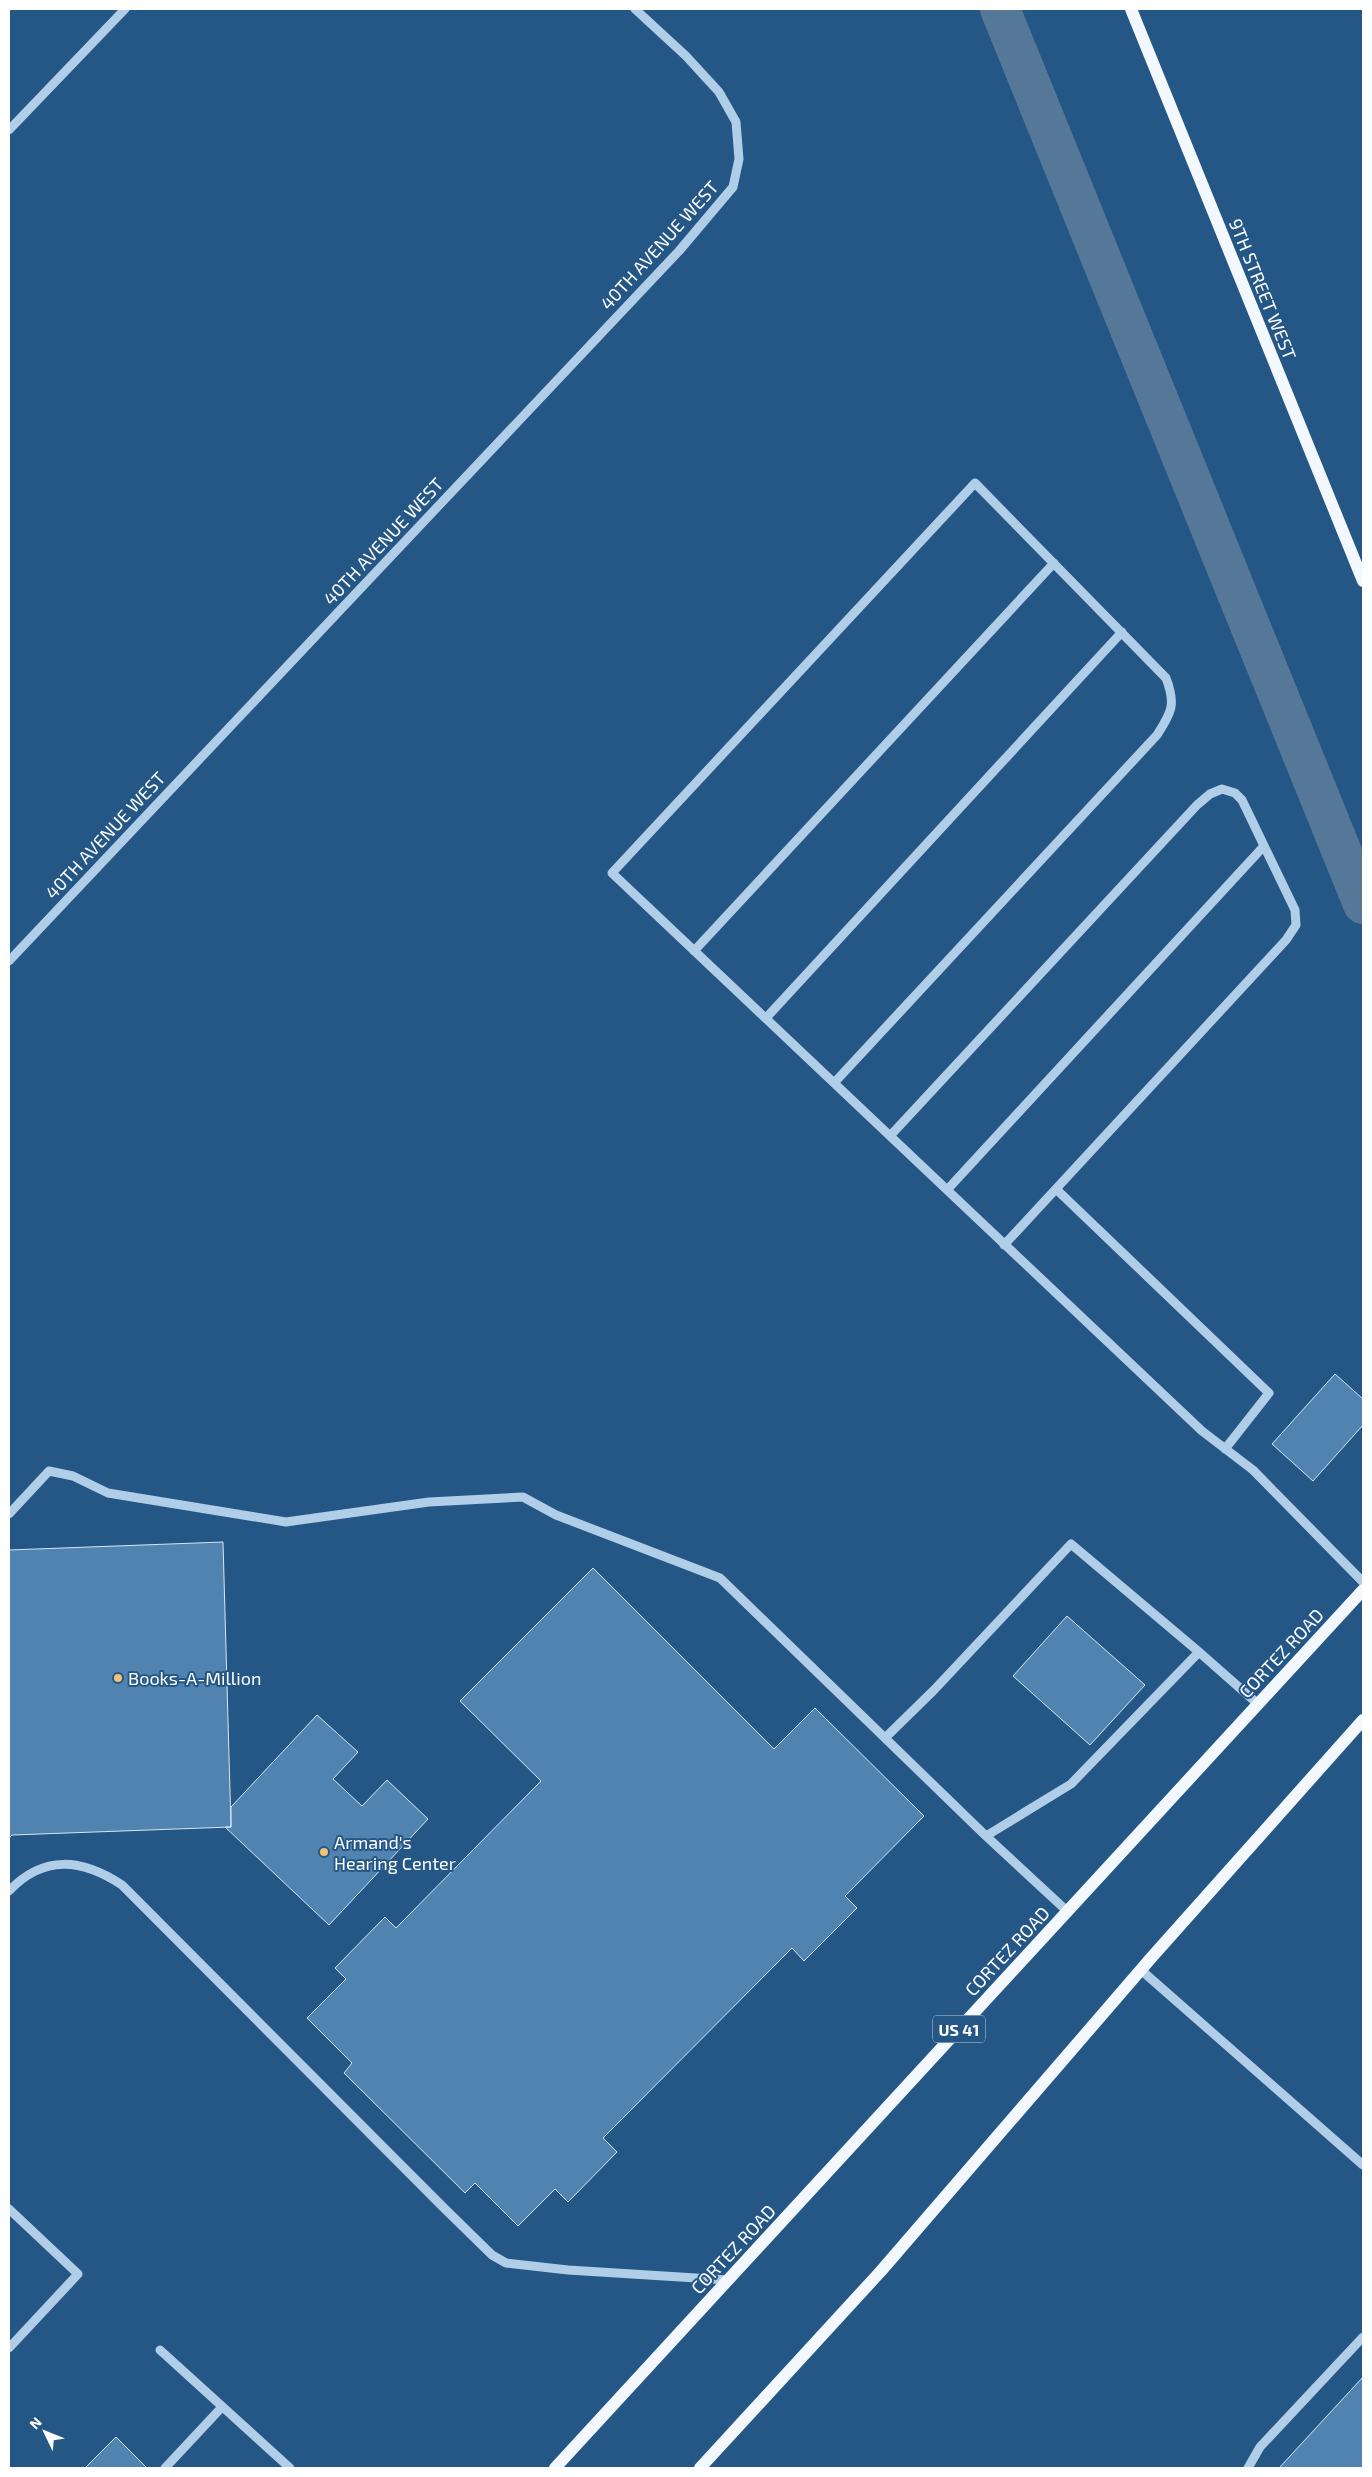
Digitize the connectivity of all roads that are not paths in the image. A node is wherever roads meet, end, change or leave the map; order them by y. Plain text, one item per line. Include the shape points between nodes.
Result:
1 (125, 9) edge
2 (636, 9) edge
3 (1130, 9) edge
4 (9, 130) edge
5 (1054, 563) junction
6 (1362, 573) edge
7 (1122, 632) junction
8 (1264, 846) junction
9 (694, 951) junction
10 (9, 961) edge
11 (766, 1018) junction
12 (834, 1083) junction
13 (890, 1136) junction
14 (1056, 1189) junction
15 (947, 1190) junction
16 (1004, 1245) junction
17 (1225, 1449) junction
18 (9, 1514) edge
19 (1363, 1582) edge
20 (1363, 1590) edge
21 (1199, 1652) junction
22 (1258, 1704) junction
23 (1363, 1720) edge
24 (886, 1737) junction
25 (986, 1836) junction
26 (9, 1891) edge
27 (1068, 1912) junction
28 (1140, 1970) junction
29 (1363, 2166) edge
30 (9, 2209) edge
31 (728, 2280) junction
32 (1363, 2337) edge
33 (10, 2344) edge
34 (160, 2350) dead end
35 (222, 2406) junction
36 (165, 2468) edge
37 (290, 2468) edge
38 (555, 2468) edge
39 (700, 2468) edge
40 (1248, 2468) edge

1 - 4 street
2 - 10 street, 40TH AVENUE WEST via 719,92 736,122 739,159 734,187 678,251
3 - 6 main road, 9TH STREET WEST
5 - 7 street
5 - 9 street
5 - 9 street via 975,483 618,865 612,872
7 - 11 street
7 - 12 street via 1166,678 1172,694 1171,714 1157,734
8 - 13 street via 1242,800 1222,789 1210,794
8 - 14 street via 1294,910 1296,925 1286,940
8 - 15 street
9 - 11 street
11 - 12 street
12 - 13 street
13 - 15 street
14 - 16 street
14 - 17 street via 1269,1393
15 - 16 street
16 - 17 street
17 - 19 street via 1253,1470
18 - 24 street via 49,1471 73,1476 108,1493 286,1522 429,1502 523,1497 556,1515 720,1578
20 - 22 main road, CORTEZ ROAD / US 41
21 - 22 street
21 - 24 street via 1071,1544
21 - 25 street via 1071,1784
22 - 27 main road, CORTEZ ROAD / US 41
23 - 28 main road
24 - 25 street
25 - 27 street
26 - 31 street via 24,1875 61,1864 84,1866 122,1885 443,2207 492,2255 506,2263
27 - 31 main road, CORTEZ ROAD / US 41
28 - 29 street
28 - 39 main road via 881,2271
30 - 33 street via 78,2274
31 - 38 main road, CORTEZ ROAD / US 41
32 - 40 street via 1260,2447
34 - 35 street
35 - 36 street
35 - 37 street

